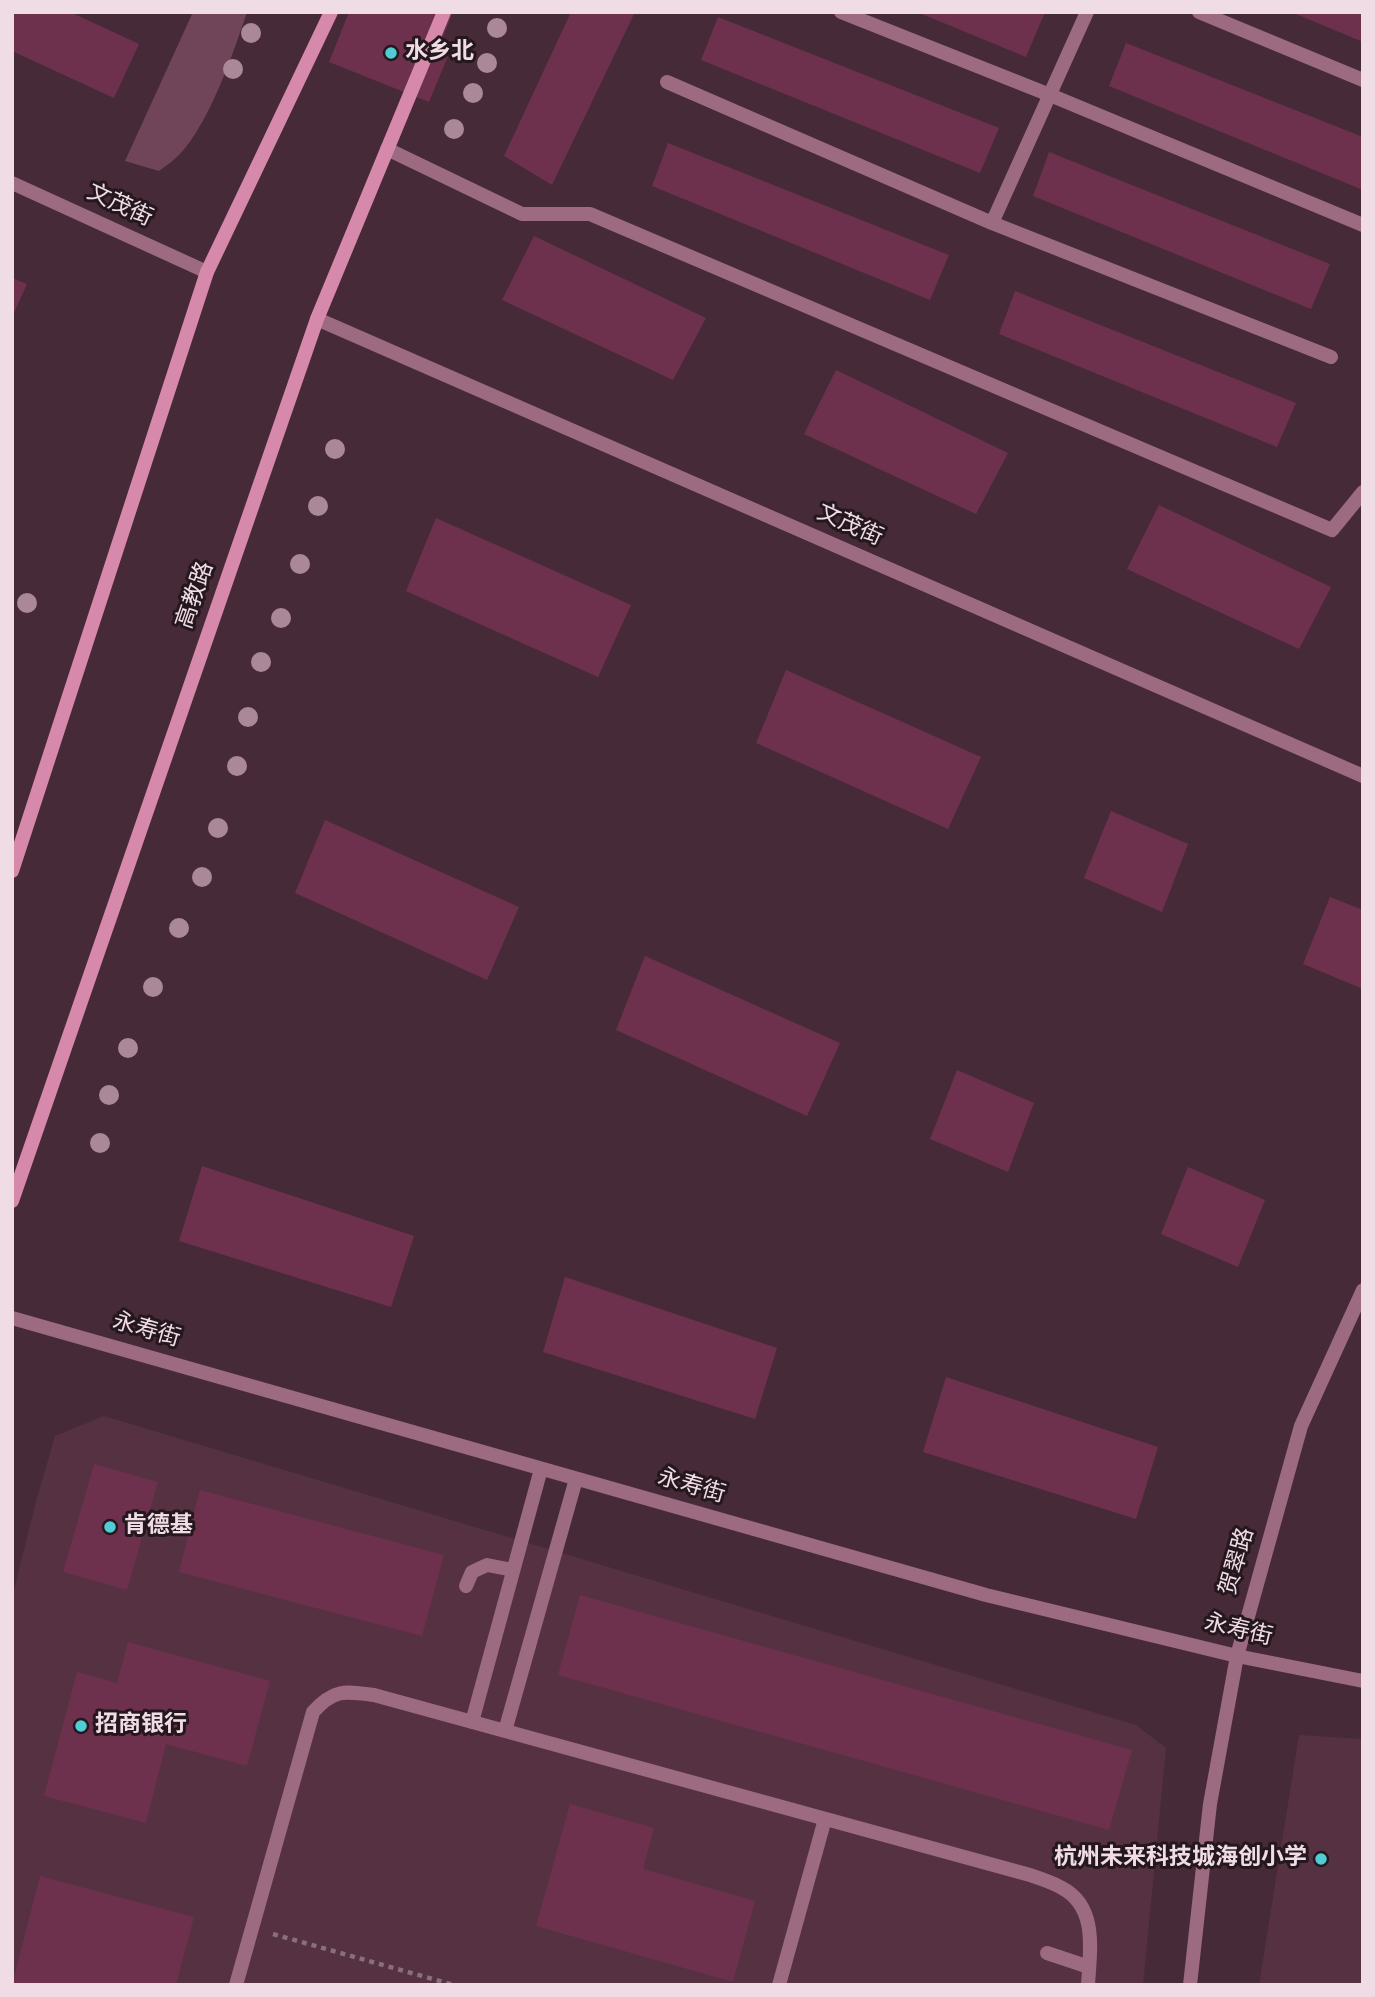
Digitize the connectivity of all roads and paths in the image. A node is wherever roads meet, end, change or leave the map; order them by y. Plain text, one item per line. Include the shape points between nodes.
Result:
1 (331, 12) edge
2 (444, 12) edge
3 (841, 12) edge
4 (1087, 12) edge
5 (1199, 12) edge
6 (1363, 80) edge
7 (667, 82) dead end
8 (1050, 95) junction
9 (387, 149) junction
10 (12, 183) edge
11 (992, 223) junction
12 (1363, 225) edge
13 (207, 272) junction
14 (317, 320) junction
15 (1331, 357) dead end
16 (1363, 492) edge
17 (1363, 776) edge
18 (12, 871) edge
19 (12, 1201) edge
20 (1363, 1290) edge
21 (12, 1318) edge
22 (541, 1469) junction
23 (576, 1479) junction
24 (513, 1570) junction
25 (466, 1586) dead end
26 (1237, 1656) junction
27 (1363, 1681) edge
28 (472, 1722) junction
29 (505, 1731) junction
30 (825, 1819) junction
31 (252, 1928) junction
32 (1047, 1953) dead end
33 (1089, 1967) junction
34 (236, 1985) edge
35 (454, 1985) edge
36 (779, 1985) edge
37 (1088, 1985) edge
38 (1190, 1985) edge

1 - 13 main road
2 - 9 main road, 高教路
3 - 8 street
4 - 8 street
5 - 6 street
7 - 11 street
8 - 11 street
8 - 12 street
9 - 14 main road, 高教路
9 - 16 street via 522,214 590,214 1332,530
10 - 13 street, 文茂街
11 - 15 street
13 - 18 main road
14 - 17 street, 文茂街
14 - 19 main road, 高教路
20 - 26 street, 贺翠路 via 1301,1426
21 - 22 street, 永寿街
22 - 23 street, 永寿街
22 - 24 street
23 - 26 street, 永寿街 via 986,1595
23 - 29 street
24 - 25 street via 487,1565 472,1572
24 - 28 street
26 - 27 street, 永寿街
26 - 38 street, 贺翠路 via 1210,1804
28 - 29 street
28 - 31 street via 374,1695 340,1693 326,1698 313,1712
29 - 30 street
30 - 33 street via 1064,1888 1083,1908 1091,1934
30 - 36 street
31 - 34 street
31 - 35 path
32 - 33 street
33 - 37 street

